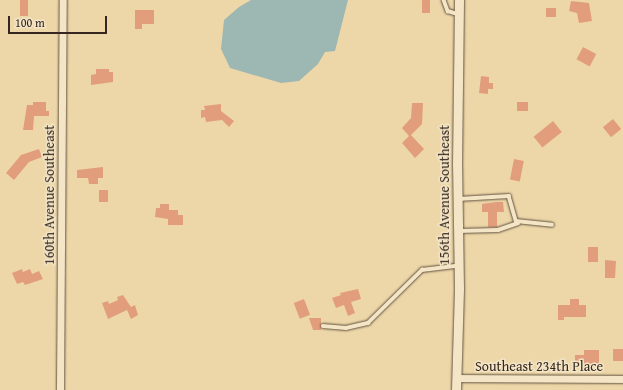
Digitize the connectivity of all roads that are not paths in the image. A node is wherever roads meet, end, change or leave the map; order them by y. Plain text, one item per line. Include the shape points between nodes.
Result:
1 (63, 0) edge
2 (444, 0) edge
3 (459, 0) edge
4 (459, 14) junction
5 (457, 199) junction
6 (520, 222) junction
7 (552, 225) dead end
8 (458, 231) junction
9 (458, 266) junction
10 (324, 326) dead end
11 (456, 378) junction
12 (623, 379) edge
13 (60, 390) edge
14 (456, 390) edge

1 - 13 street, 160th Avenue Southeast
2 - 4 lane via 448,11
3 - 4 street, 156th Avenue Southeast
4 - 5 street, 156th Avenue Southeast
5 - 6 lane via 509,196 516,221
5 - 8 street, 156th Avenue Southeast
6 - 7 lane
6 - 8 lane via 498,230
8 - 9 street, 156th Avenue Southeast
9 - 10 lane via 422,270 368,323 346,328
9 - 11 street, 156th Avenue Southeast
11 - 12 street, Southeast 234th Place
11 - 14 street, 156th Avenue Southeast

